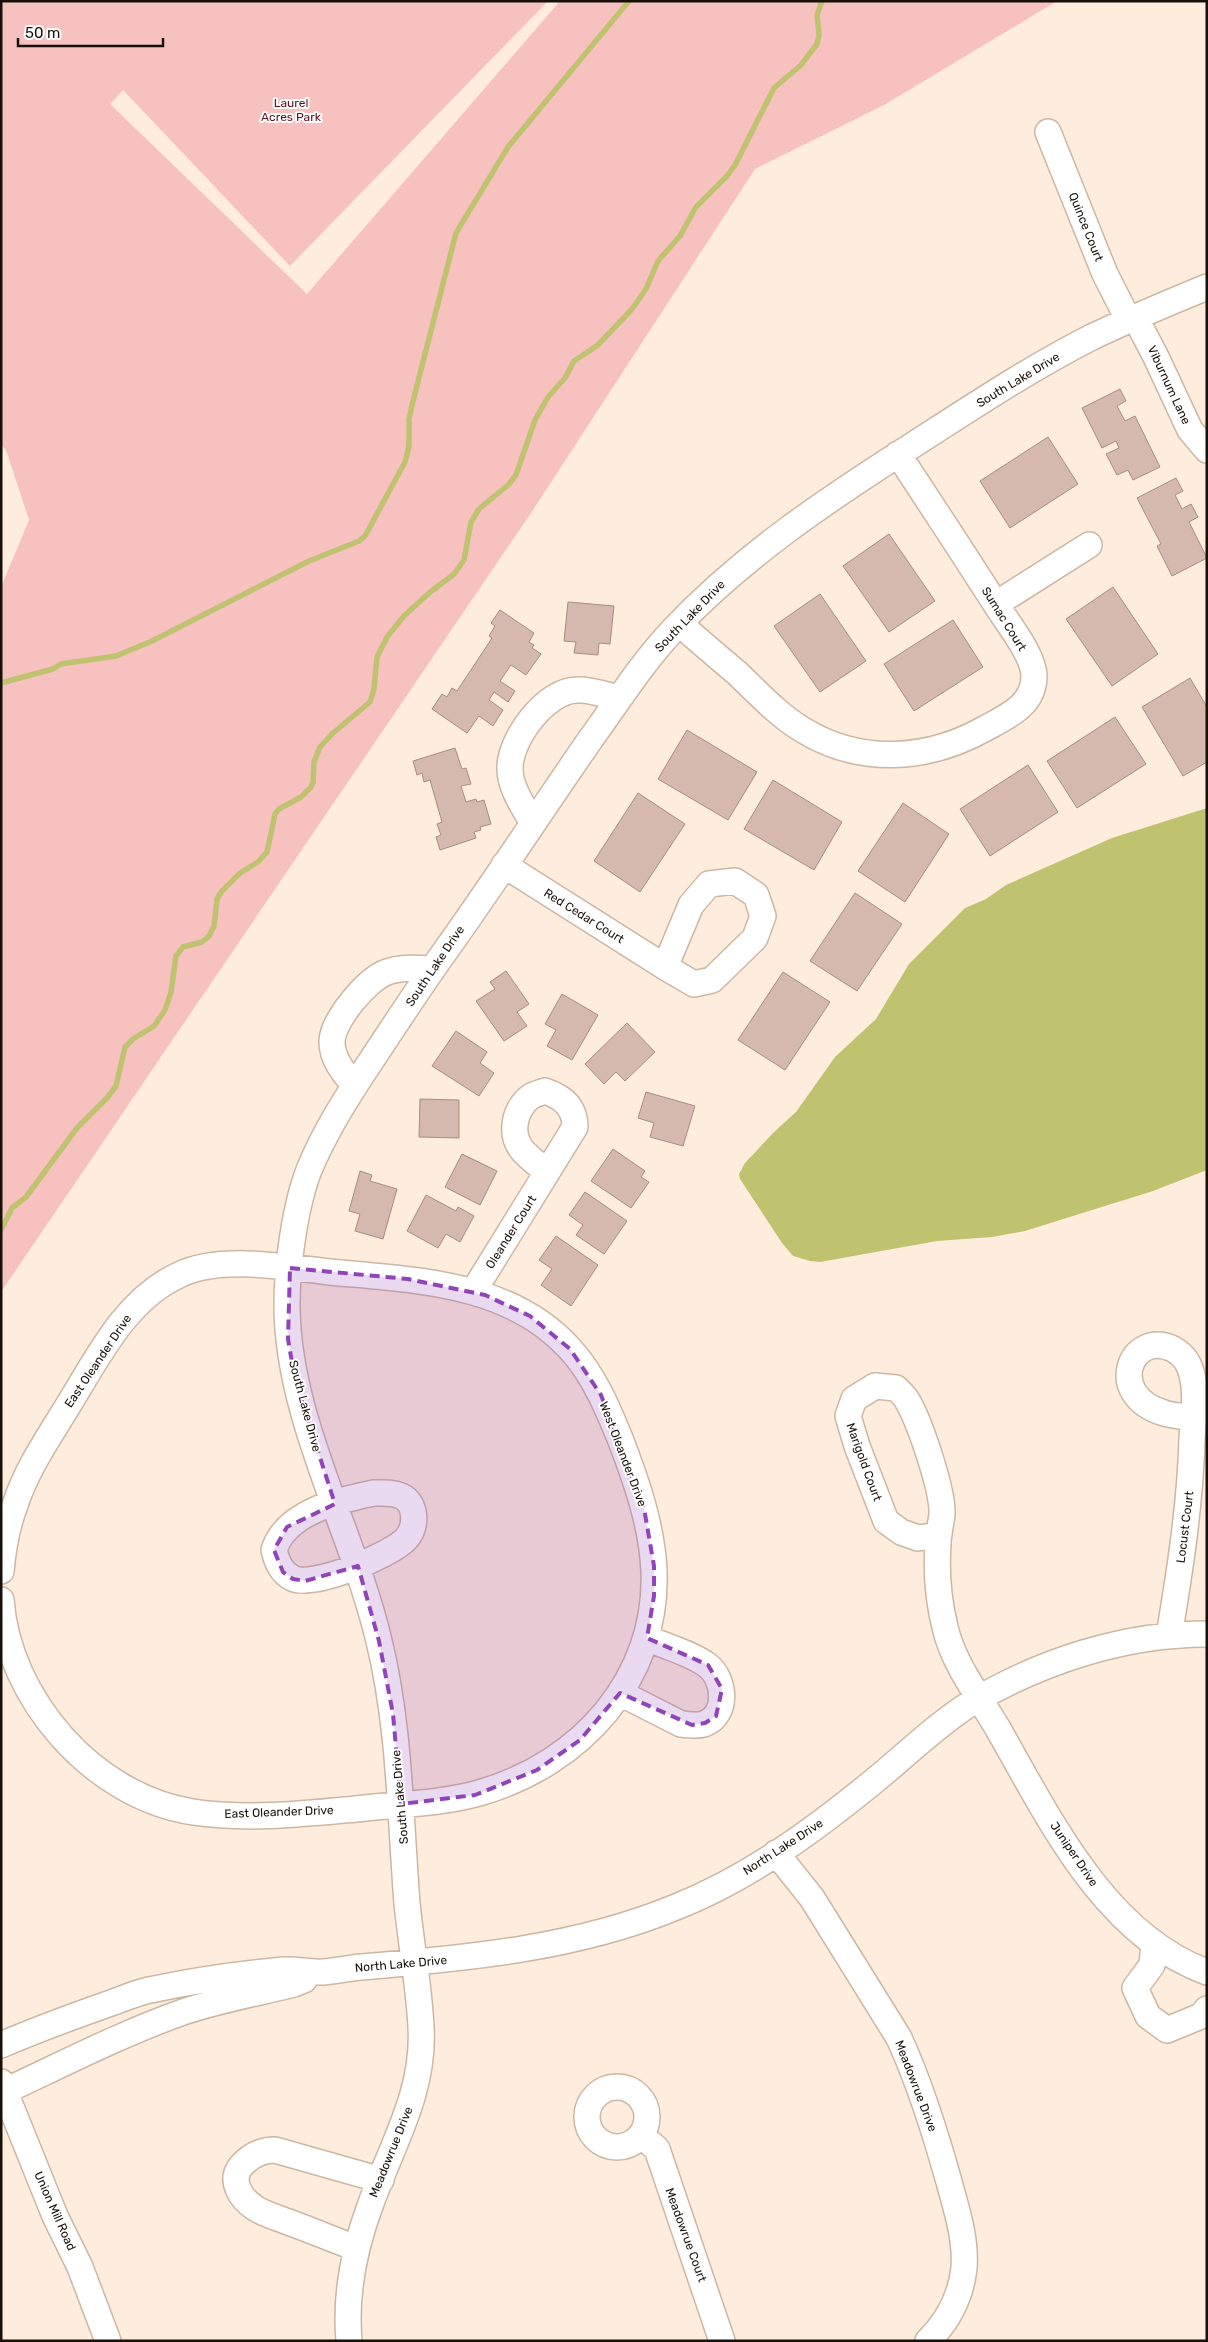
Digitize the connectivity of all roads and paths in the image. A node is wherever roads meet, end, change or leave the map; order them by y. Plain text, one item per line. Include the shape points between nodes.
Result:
1 (1048, 132) dead end
2 (1207, 287) edge
3 (1132, 319) junction
4 (1207, 450) edge
5 (898, 454) junction
6 (1090, 545) dead end
7 (996, 604) junction
8 (680, 624) junction
9 (619, 698) junction
10 (532, 822) junction
11 (504, 865) junction
12 (665, 967) dead end
13 (432, 969) junction
14 (354, 1085) junction
15 (547, 1172) dead end
16 (290, 1268) junction
17 (473, 1292) junction
18 (1194, 1418) dead end
19 (335, 1504) junction
20 (939, 1535) junction
21 (358, 1566) junction
22 (1, 1571) edge
23 (1, 1600) edge
24 (1207, 1634) edge
25 (1169, 1636) junction
26 (647, 1638) junction
27 (620, 1693) junction
28 (980, 1699) junction
29 (401, 1804) junction
30 (776, 1853) junction
31 (1154, 1944) junction
32 (414, 1963) junction
33 (320, 1972) junction
34 (1207, 1972) edge
35 (1207, 2008) edge
36 (1, 2045) edge
37 (2, 2089) edge
38 (641, 2135) dead end
39 (381, 2180) junction
40 (356, 2248) junction
41 (108, 2341) edge
42 (349, 2341) edge
43 (722, 2341) edge
44 (928, 2341) edge

1 - 3 street, Quince Court via 1105,274
2 - 3 street, South Lake Drive
3 - 4 street, Viburnum Lane via 1156,357 1190,430
3 - 5 street, South Lake Drive via 1092,337
5 - 7 street, Sumac Court
5 - 8 street, South Lake Drive via 766,545
6 - 7 street
7 - 8 street, Sumac Court via 1030,661 1034,675 1025,703 979,732 942,747 901,755 860,753 840,748 801,729
8 - 9 street, South Lake Drive
9 - 10 street, South Lake Drive
9 - 10 street via 577,690 560,694 544,705 520,735 512,752 510,770 514,788
10 - 11 street, South Lake Drive
11 - 12 street, Red Cedar Court
11 - 13 street, South Lake Drive
13 - 14 street, South Lake Drive
13 - 14 street via 386,972 371,981 346,1010 332,1041 334,1055
14 - 16 street, South Lake Drive via 325,1134 308,1172 296,1213
15 - 17 street, Oleander Court
16 - 17 street, West Oleander Drive via 408,1279
16 - 19 street, South Lake Drive via 286,1297 295,1380
16 - 22 street, East Oleander Drive via 204,1267 183,1272 145,1296 113,1334 38,1453 15,1505
17 - 26 street, West Oleander Drive via 508,1304 551,1331 570,1349 601,1395 634,1479 651,1538 654,1596
18 - 25 street, Locust Court via 1189,1507
19 - 21 street, South Lake Drive
19 - 21 street via 388,1493 402,1496 410,1503 414,1516 406,1539
19 - 21 street via 287,1527 278,1537 274,1550 277,1562 293,1579 305,1581
20 - 20 street, Marigold Court via 942,1512 935,1472 908,1401 896,1388 875,1386 854,1399 848,1416 886,1521 901,1532 918,1538
20 - 28 street, Marigold Court via 938,1580 945,1628 960,1666
21 - 29 street, South Lake Drive via 387,1678
23 - 29 street, East Oleander Drive via 16,1660 39,1707 70,1746 90,1764 136,1793 188,1811 243,1816
24 - 25 street, North Lake Drive
25 - 28 street, North Lake Drive via 1076,1656 1005,1684
26 - 27 street, West Oleander Drive via 632,1676
26 - 27 street via 708,1665 722,1689 722,1702 716,1716 705,1724 681,1724
27 - 29 street, West Oleander Drive via 580,1740 537,1770 475,1795
28 - 30 street, North Lake Drive via 941,1725 818,1826
28 - 31 street, Juniper Drive via 1089,1879 1108,1903
29 - 32 street, South Lake Drive
30 - 32 street, North Lake Drive via 678,1906 600,1934 519,1950
30 - 44 street, Meadowrue Drive via 812,1898 899,2038 944,2165 963,2242 964,2267 950,2314
31 - 34 street, Juniper Drive
31 - 35 street via 1152,1965 1135,1988 1148,2016 1167,2030 1201,2016
32 - 33 street, North Lake Drive
32 - 39 street, Meadowrue Drive via 421,2027 418,2078 402,2130
33 - 36 street, North Lake Drive via 289,1970 150,1989 51,2023
33 - 37 street, North Lake Drive via 294,1984 182,2012
37 - 41 street, Union Mill Road
38 - 43 street, Meadowrue Court via 657,2149
39 - 40 street, Meadowrue Drive
39 - 40 street via 275,2150 255,2154 240,2168 236,2177 241,2195 254,2208
40 - 42 street, Meadowrue Drive via 349,2302

